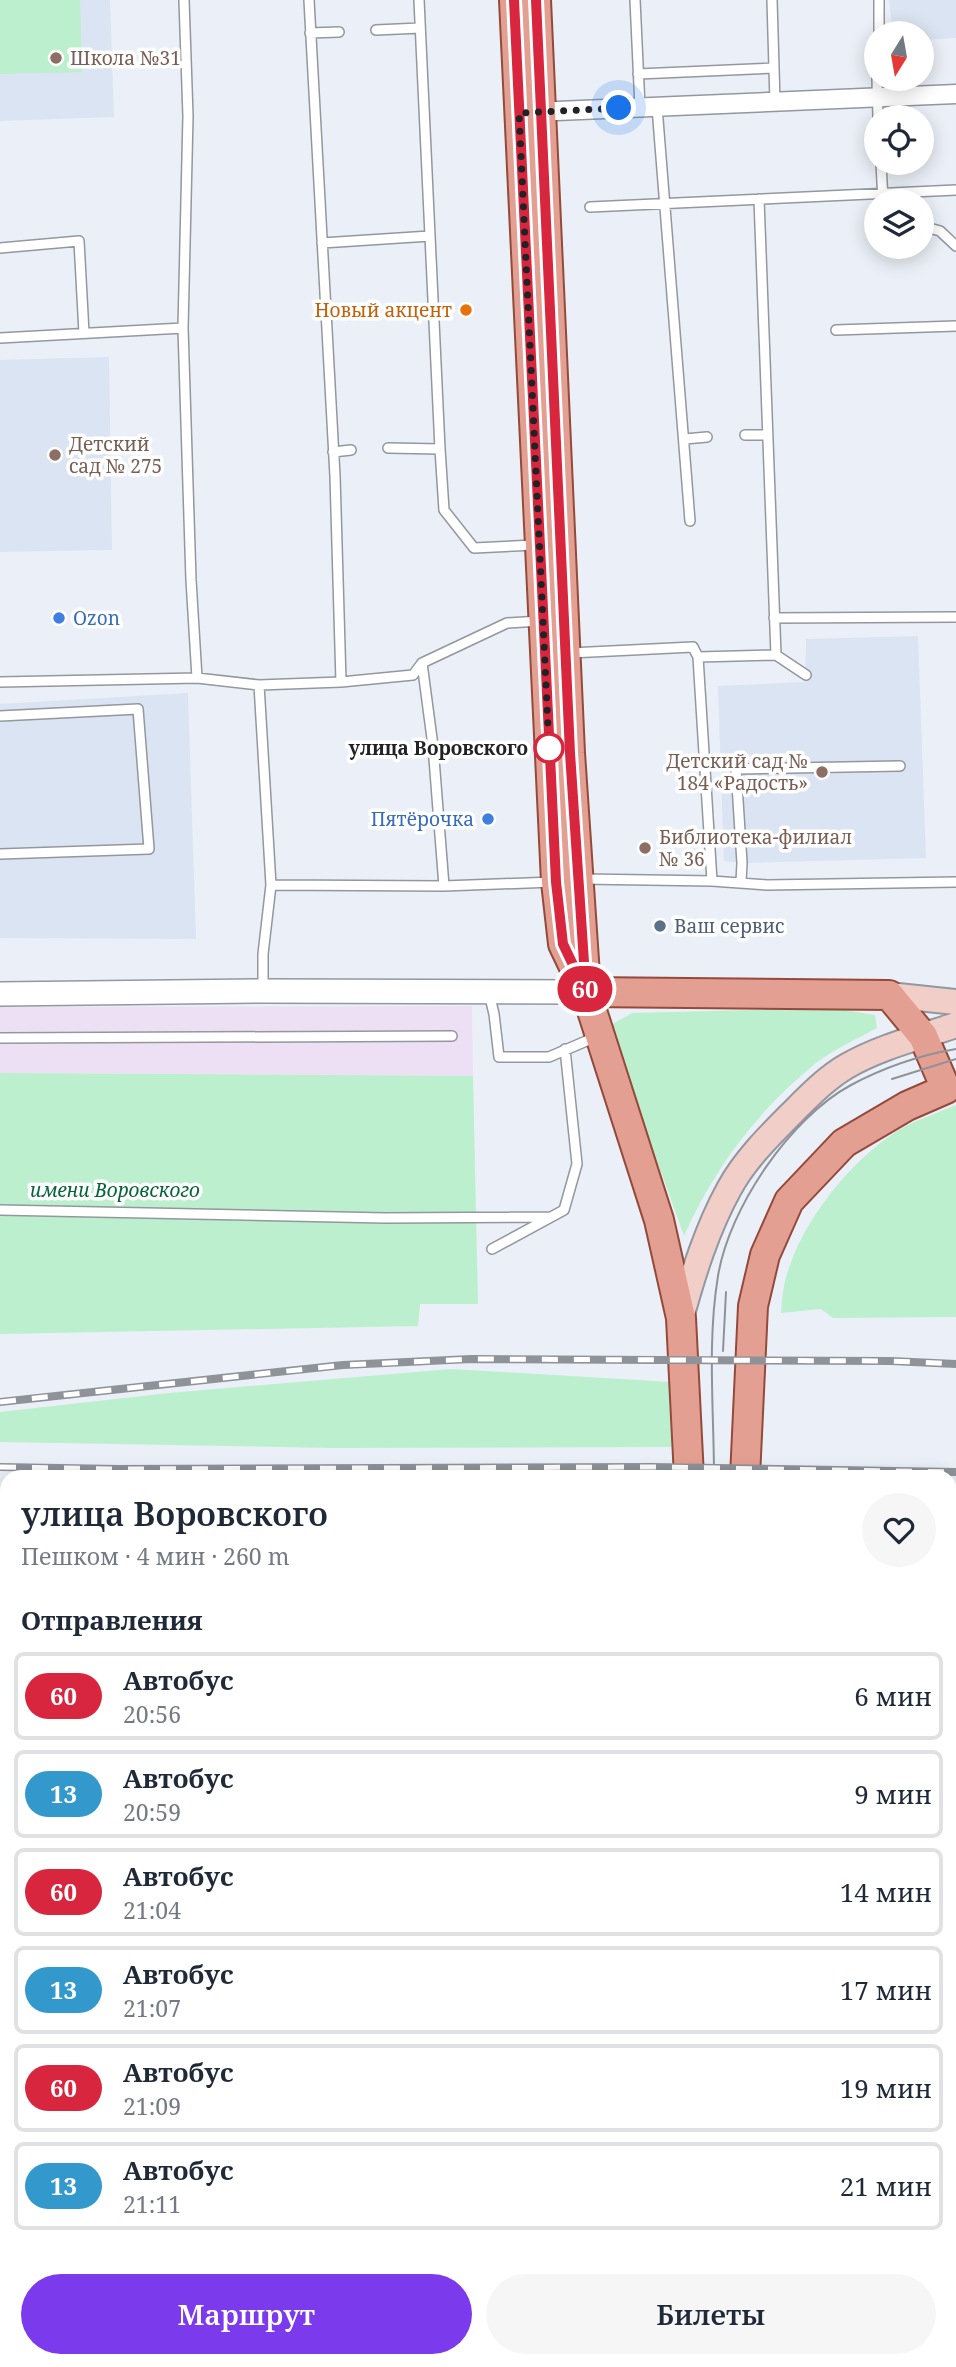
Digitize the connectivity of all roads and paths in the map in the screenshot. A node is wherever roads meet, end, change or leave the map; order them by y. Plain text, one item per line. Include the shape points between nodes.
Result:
1 (184, 0) edge
2 (309, 0) edge
3 (419, 0) edge
4 (514, 0) edge
5 (536, 0) edge
6 (635, 0) edge
7 (772, 0) edge
8 (879, 0) edge
9 (878, 21) edge
10 (420, 28) junction
11 (376, 30) dead end
12 (339, 32) dead end
13 (310, 33) junction
14 (774, 68) junction
15 (638, 74) junction
16 (877, 91) edge
17 (956, 94) edge
18 (877, 97) junction
19 (775, 102) junction
20 (877, 105) edge
21 (648, 107) junction
22 (529, 112) junction
23 (956, 190) edge
24 (934, 192) edge
25 (864, 198) edge
26 (760, 199) junction
27 (665, 203) junction
28 (590, 207) dead end
29 (934, 229) edge
30 (430, 236) junction
31 (322, 243) junction
32 (956, 246) edge
33 (0, 248) edge
34 (956, 326) edge
35 (183, 328) junction
36 (836, 330) dead end
37 (84, 333) junction
38 (0, 338) edge
39 (745, 435) dead end
40 (768, 435) junction
41 (707, 438) dead end
42 (685, 439) junction
43 (388, 449) dead end
44 (440, 449) junction
45 (351, 450) dead end
46 (334, 452) junction
47 (690, 521) dead end
48 (540, 545) junction
49 (956, 617) edge
50 (774, 618) junction
51 (543, 621) junction
52 (566, 653) junction
53 (776, 655) junction
54 (698, 657) junction
55 (422, 663) junction
56 (806, 675) dead end
57 (197, 678) junction
58 (0, 682) edge
59 (341, 682) junction
60 (259, 685) junction
61 (0, 716) edge
62 (900, 766) dead end
63 (0, 855) edge
64 (567, 880) junction
65 (712, 881) junction
66 (956, 882) edge
67 (741, 883) junction
68 (271, 885) junction
69 (443, 886) junction
70 (263, 991) junction
71 (488, 992) junction
72 (586, 992) junction
73 (0, 993) edge
74 (889, 995) junction
75 (956, 1002) edge
76 (956, 1025) edge
77 (600, 1035) junction
78 (923, 1036) junction
79 (452, 1037) dead end
80 (0, 1038) edge
81 (565, 1049) junction
82 (951, 1087) edge
83 (0, 1210) edge
84 (551, 1217) junction
85 (492, 1249) dead end
86 (681, 1318) junction
87 (689, 1470) edge
88 (745, 1470) edge

1 - 35 lane via 188,116
2 - 13 lane
3 - 10 lane
4 - 22 main road
5 - 22 main road
6 - 15 lane
7 - 14 lane
8 - 9 lane
10 - 11 lane
10 - 30 lane
12 - 13 lane
13 - 31 lane
14 - 15 lane
14 - 19 lane
15 - 21 lane
16 - 18 lane
17 - 18 street
18 - 19 street
18 - 20 lane
19 - 21 street
21 - 22 street
21 - 27 lane
22 - 48 main road
22 - 52 main road
23 - 24 lane
25 - 26 lane
26 - 27 lane
26 - 40 lane
27 - 28 lane
27 - 42 lane
29 - 32 lane
30 - 31 lane
30 - 44 lane
31 - 46 lane
33 - 37 lane via 79,241
34 - 36 lane
35 - 37 lane
35 - 57 lane
37 - 38 lane
39 - 40 lane
40 - 50 lane
41 - 42 lane
42 - 47 lane
43 - 44 lane
44 - 48 lane via 444,510 474,548
45 - 46 lane
46 - 59 lane
48 - 51 main road
49 - 50 lane
50 - 53 lane
51 - 55 lane via 507,623
51 - 64 main road
52 - 54 lane via 693,647
52 - 64 main road
53 - 54 lane
53 - 56 lane
54 - 65 lane
55 - 59 lane via 413,675
55 - 69 lane
57 - 58 lane
57 - 60 lane
59 - 60 lane
60 - 68 lane
61 - 63 lane via 138,709 149,849
62 - 67 lane via 736,769
64 - 65 lane
64 - 69 lane
64 - 72 main road
65 - 67 lane
66 - 67 lane
68 - 69 lane
68 - 70 lane
70 - 71 street
70 - 73 street
71 - 72 street
71 - 81 lane via 499,1057 549,1057
72 - 74 main road
72 - 77 main road
74 - 75 main road
74 - 78 main road
76 - 78 main road
77 - 81 lane
77 - 86 main road via 659,1220
78 - 82 main road
78 - 86 main road via 846,1067 765,1140 730,1187 711,1227
79 - 80 lane
81 - 84 lane via 577,1164 564,1210
82 - 88 main road via 907,1106 844,1143 789,1201 765,1255 753,1306
83 - 84 lane
84 - 85 lane
86 - 87 main road

